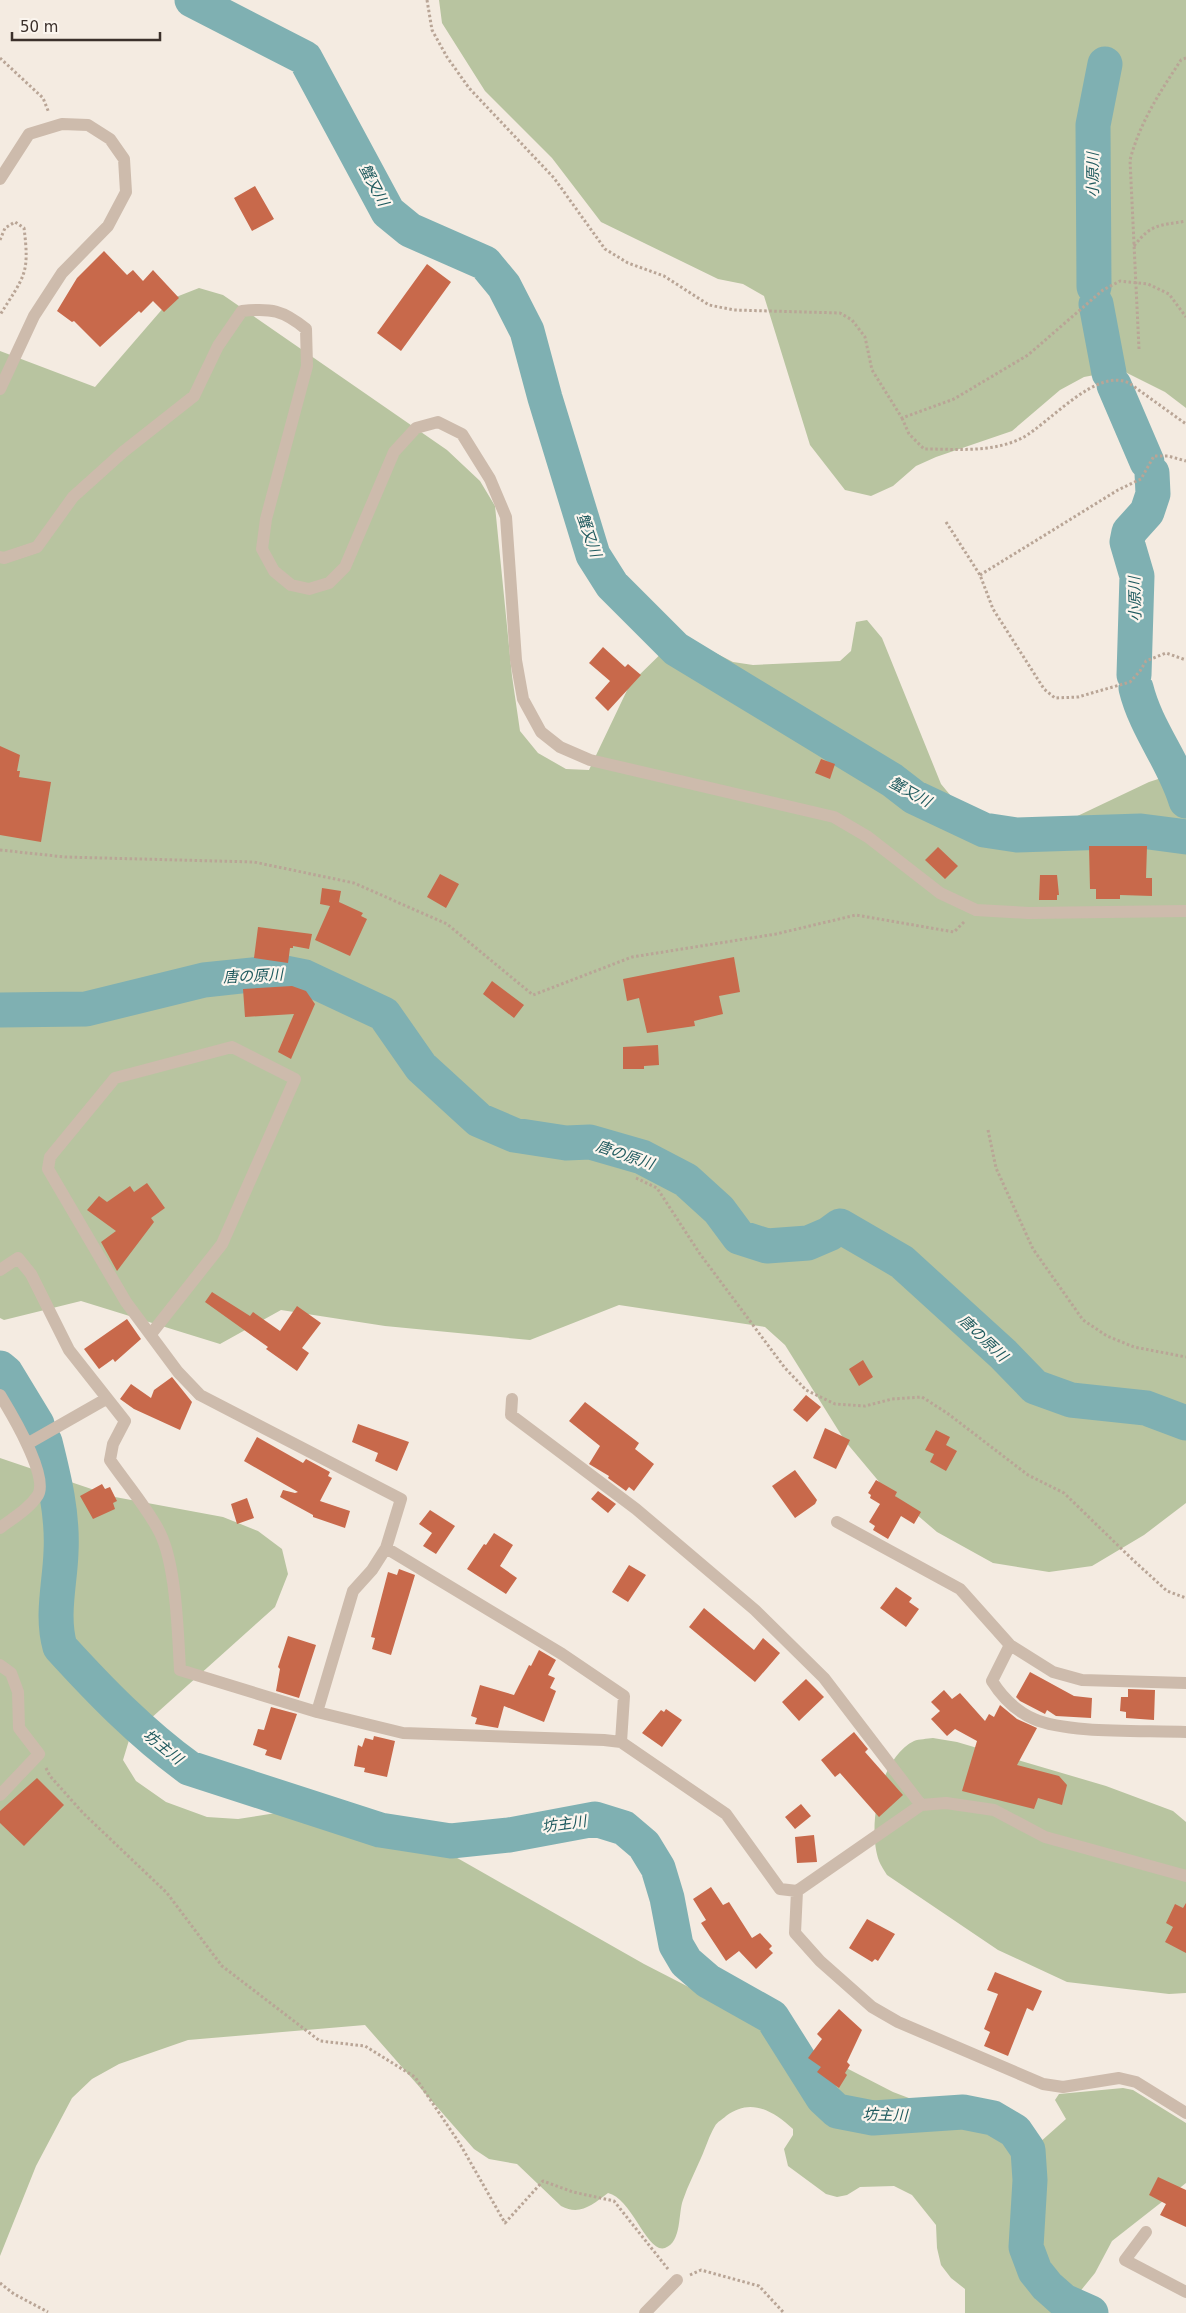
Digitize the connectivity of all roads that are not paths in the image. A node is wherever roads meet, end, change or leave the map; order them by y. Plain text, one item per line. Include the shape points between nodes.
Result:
1 (1, 176) edge
2 (0, 389) edge
3 (0, 557) edge
4 (1186, 911) edge
5 (0, 1270) edge
6 (151, 1334) junction
7 (0, 1395) edge
8 (106, 1399) junction
9 (512, 1399) dead end
10 (27, 1444) junction
11 (837, 1522) dead end
12 (0, 1528) edge
13 (386, 1548) junction
14 (1010, 1645) junction
15 (0, 1665) edge
16 (1186, 1683) edge
17 (317, 1712) junction
18 (1186, 1732) edge
19 (622, 1742) junction
20 (0, 1795) edge
21 (920, 1805) junction
22 (1186, 1876) edge
23 (797, 1891) junction
24 (1186, 2113) edge
25 (1146, 2232) dead end
26 (677, 2280) road end
27 (1186, 2292) edge
28 (645, 2313) edge

1 - 2 street via 29,134 62,124 88,125 110,139 124,159 126,192 108,226 62,273 34,316
3 - 4 street via 37,547 73,497 123,452 194,396 218,346 242,311 264,309 290,316 306,329 307,366 266,520 262,549 274,571 290,585 309,589 329,583 345,567 394,452 416,428 438,422 462,434 490,479 506,517 516,660 523,699 541,732 560,747 590,760 834,817 868,837 940,893 976,910 1029,913
5 - 8 street via 18,1258 31,1274 70,1350
6 - 6 street via 126,1302 48,1168 50,1157 115,1078 232,1046 295,1079 222,1244
6 - 13 street via 178,1372 200,1395 401,1499
7 - 10 street
8 - 10 street
8 - 17 street via 125,1421 113,1444 110,1460 160,1533 168,1558 178,1623 180,1670
9 - 21 street via 511,1415 636,1509 755,1610 824,1678
10 - 12 street via 40,1480 39,1493 30,1505
11 - 14 street via 960,1589
13 - 17 street via 353,1591
13 - 19 street via 562,1654 624,1696
14 - 16 street via 1053,1672 1082,1680
14 - 18 street via 992,1681 1002,1698 1034,1719 1071,1727
15 - 20 street via 11,1673 18,1692 19,1728 40,1754
17 - 19 street via 403,1733
19 - 23 street via 726,1814 780,1889
21 - 22 street via 946,1803 994,1810 1045,1837
21 - 23 street
23 - 24 street via 795,1933 820,1961 872,2007 898,2022 1043,2084 1063,2087 1118,2078 1136,2082
25 - 27 street via 1125,2260
26 - 28 street

